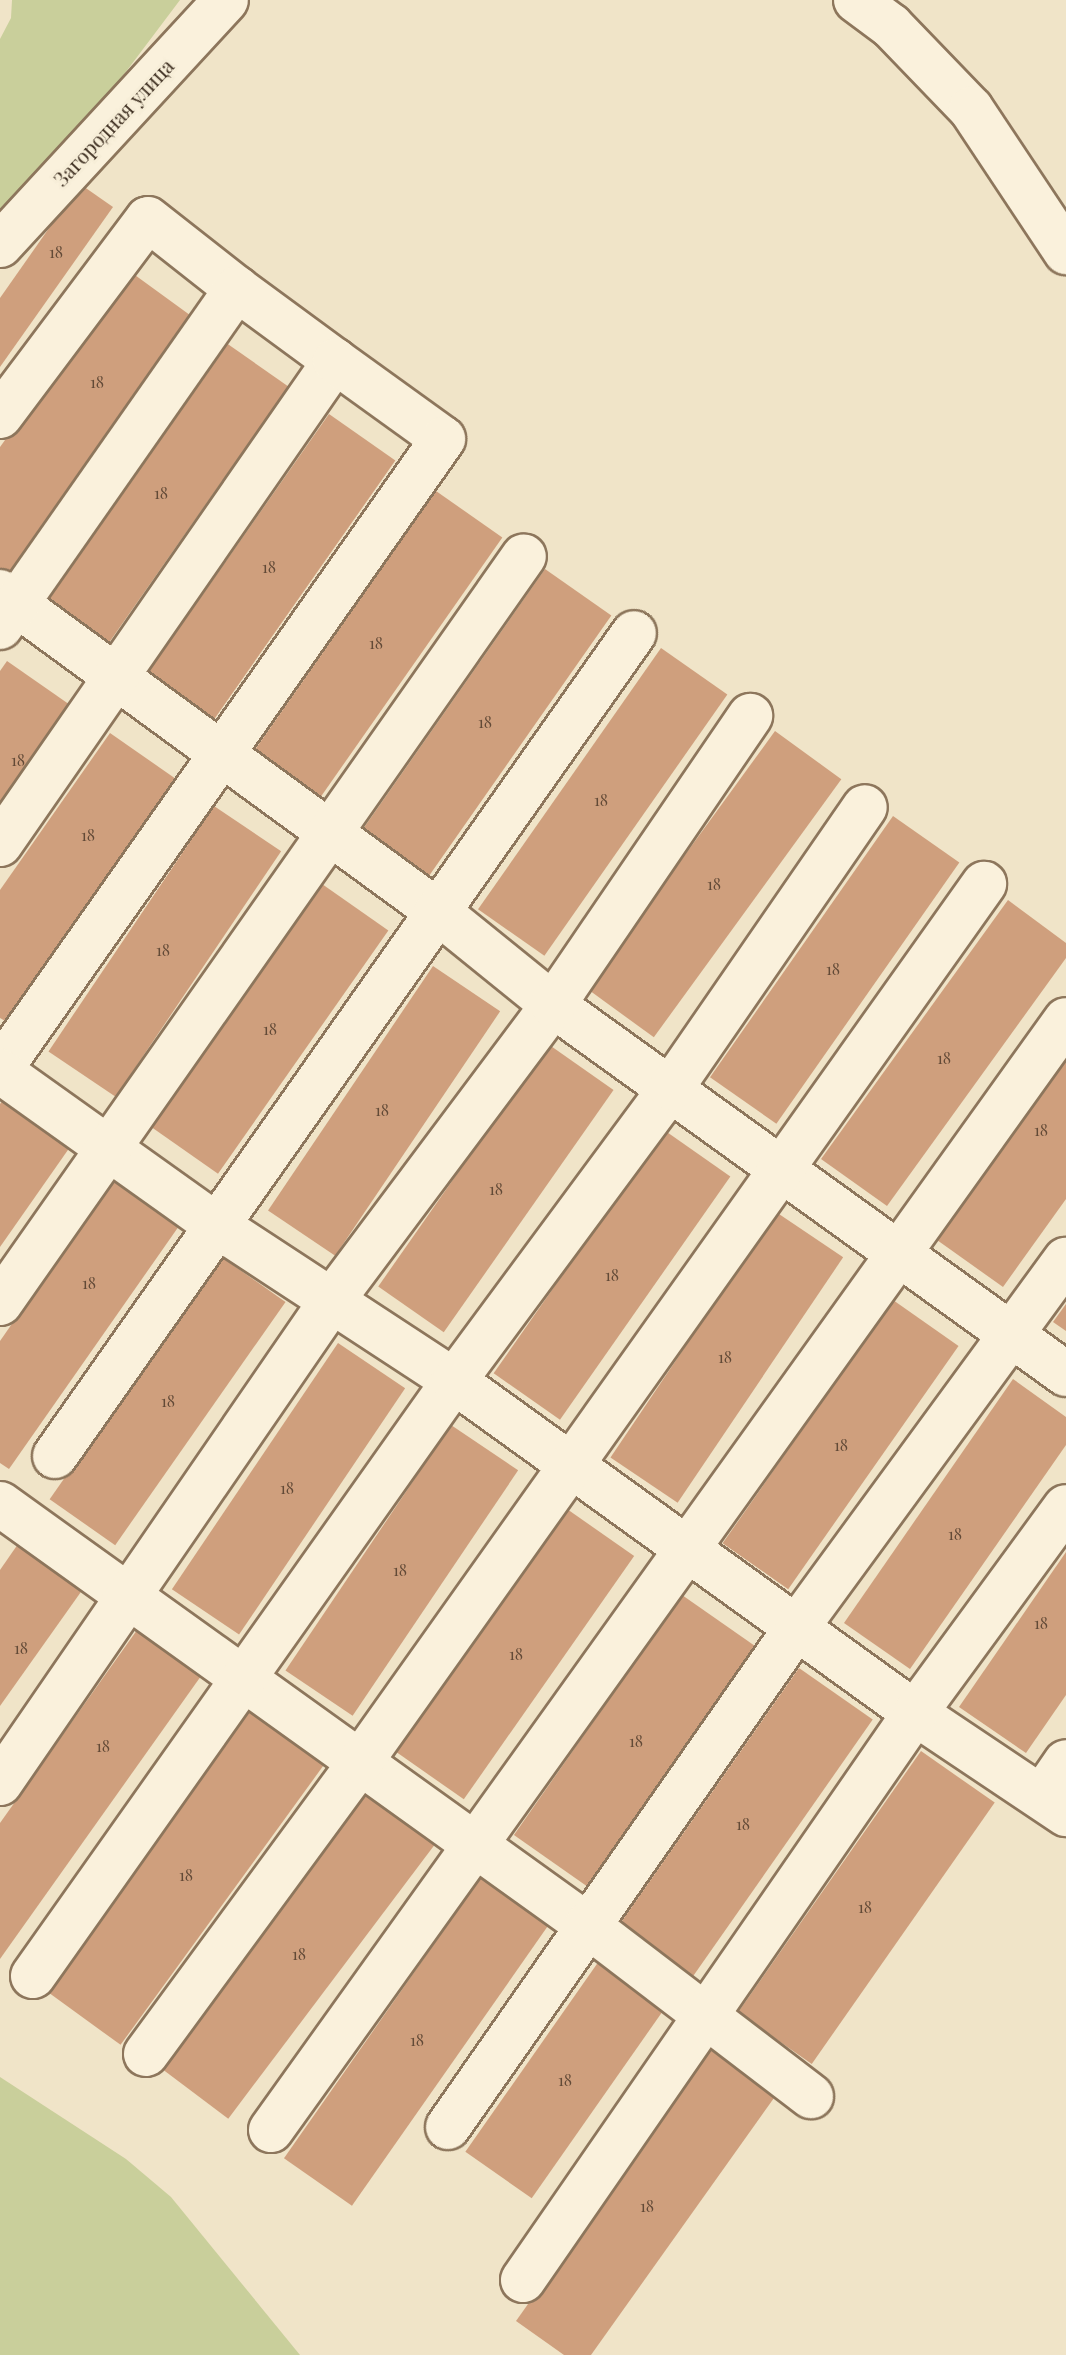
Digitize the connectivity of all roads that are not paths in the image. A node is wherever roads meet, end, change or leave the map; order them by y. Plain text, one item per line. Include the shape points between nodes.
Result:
1 (226, 0) edge
2 (856, 0) edge
3 (0, 245) edge
4 (1066, 252) edge
5 (237, 289) junction
6 (335, 361) junction
7 (0, 416) edge
8 (524, 556) dead end
9 (6, 607) edge
10 (634, 633) dead end
11 (116, 678) junction
12 (750, 716) dead end
13 (225, 754) junction
14 (865, 807) dead end
15 (330, 834) junction
16 (0, 844) edge
17 (984, 884) dead end
18 (437, 911) junction
19 (553, 1005) junction
20 (1066, 1020) edge
21 (0, 1070) edge
22 (671, 1088) junction
23 (109, 1149) junction
24 (780, 1166) junction
25 (216, 1225) junction
26 (900, 1253) junction
27 (1066, 1260) edge
28 (0, 1303) edge
29 (330, 1303) junction
30 (1013, 1335) junction
31 (1066, 1374) edge
32 (454, 1381) junction
33 (55, 1456) dead end
34 (570, 1466) junction
35 (1066, 1507) edge
36 (5, 1518) edge
37 (688, 1552) junction
38 (129, 1595) junction
39 (797, 1627) junction
40 (245, 1676) junction
41 (915, 1713) junction
42 (361, 1761) junction
43 (0, 1783) edge
44 (1058, 1791) edge
45 (472, 1845) junction
46 (587, 1925) junction
47 (33, 1976) dead end
48 (709, 2017) junction
49 (146, 2054) dead end
50 (811, 2096) dead end
51 (448, 2127) dead end
52 (271, 2130) dead end
53 (523, 2280) dead end

1 - 3 street, Загородная улица
2 - 4 street via 891,26 971,109
5 - 6 street
5 - 7 street via 148,219
5 - 9 street
6 - 11 street
6 - 13 street via 443,439
8 - 15 street
9 - 11 street
10 - 18 street
11 - 13 street
11 - 16 street
12 - 19 street
13 - 15 street
13 - 21 street
14 - 22 street
15 - 18 street
15 - 23 street
17 - 24 street
18 - 19 street
18 - 25 street
19 - 22 street
19 - 29 street
20 - 26 street
21 - 23 street
22 - 24 street
22 - 32 street
23 - 25 street
23 - 28 street
24 - 26 street
24 - 34 street
25 - 29 street
25 - 33 street
26 - 30 street
26 - 37 street
27 - 30 street
29 - 32 street
29 - 38 street
30 - 31 street
30 - 39 street
32 - 34 street
32 - 40 street
34 - 37 street
34 - 42 street
35 - 41 street
36 - 38 street
37 - 39 street
37 - 45 street
38 - 40 street
38 - 43 street
39 - 41 street
39 - 46 street
40 - 42 street
40 - 47 street
41 - 44 street
41 - 48 street
42 - 45 street
42 - 49 street
45 - 46 street
45 - 52 street
46 - 48 street
46 - 51 street
48 - 50 street
48 - 53 street

